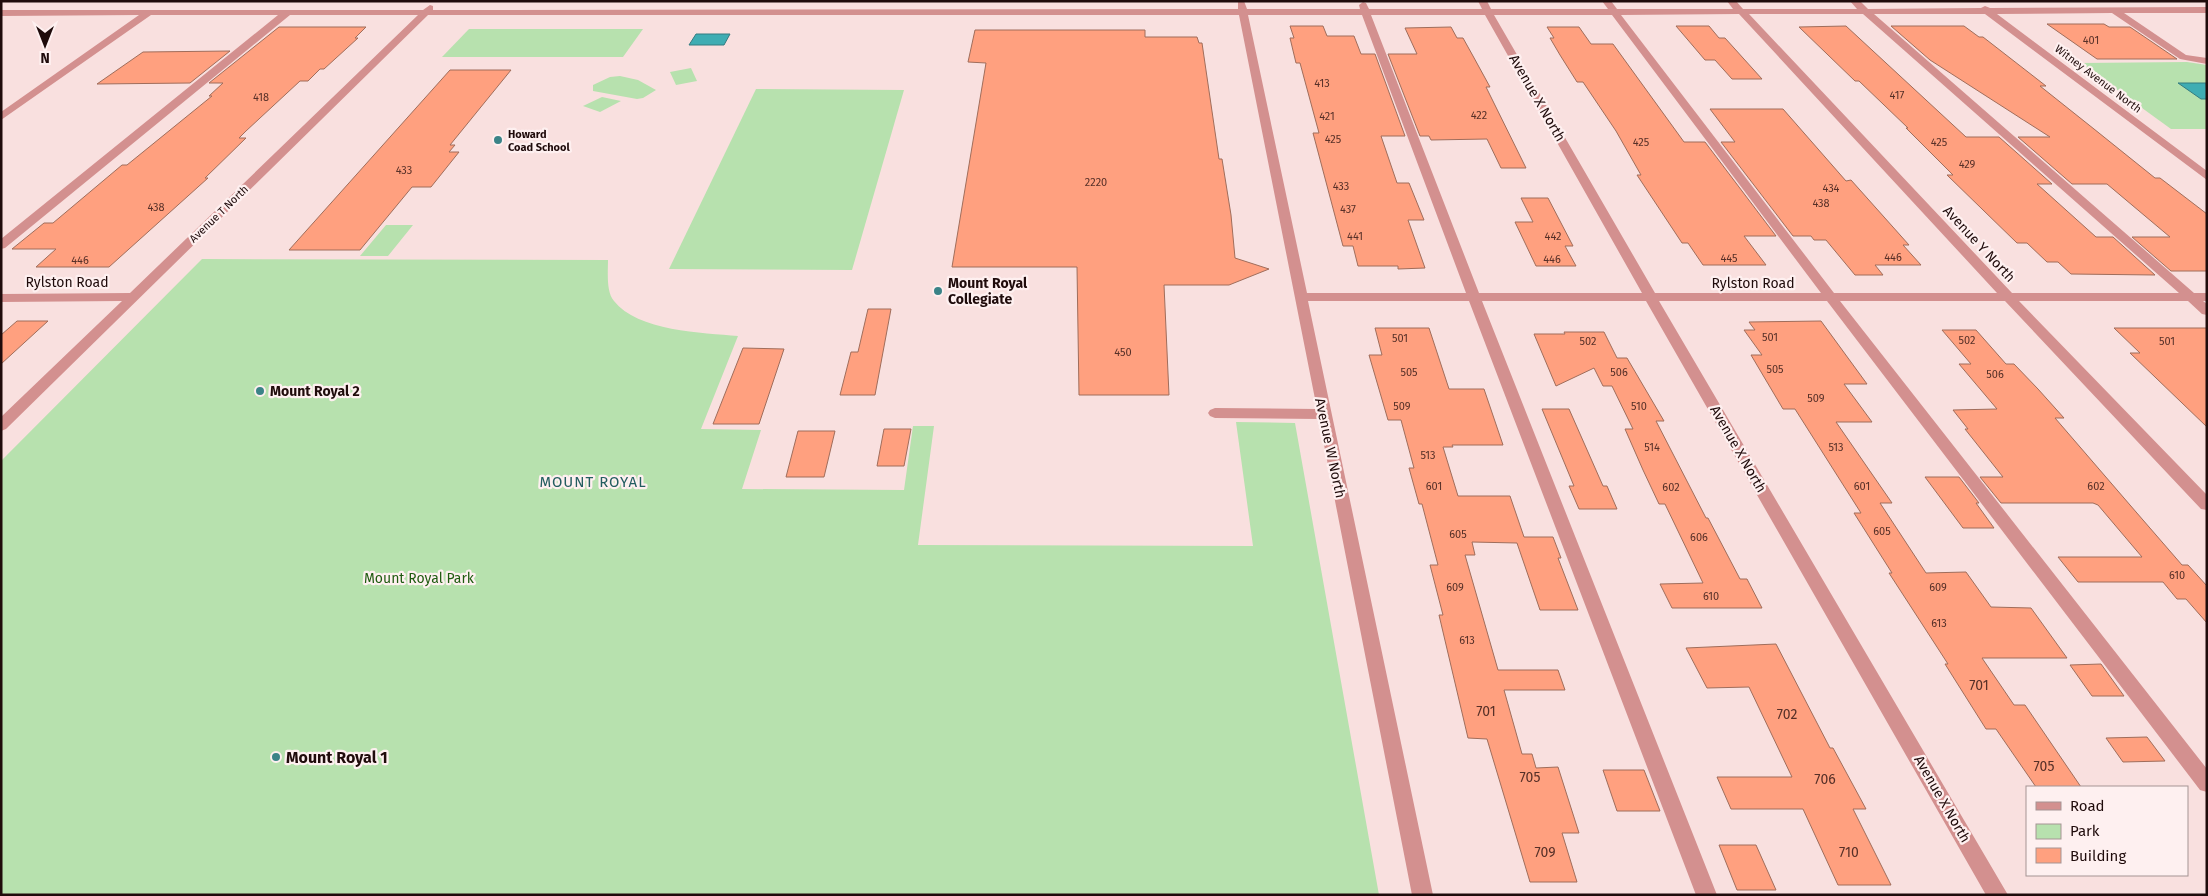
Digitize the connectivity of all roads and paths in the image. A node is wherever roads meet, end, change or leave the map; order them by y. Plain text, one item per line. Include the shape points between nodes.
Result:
1 (436, 1) edge
2 (564, 1) edge
3 (836, 1) edge
4 (968, 1) edge
5 (1606, 1) edge
6 (1731, 1) edge
7 (1854, 1) edge
8 (1974, 1) edge
9 (2100, 1) edge
10 (703, 2) edge
11 (1102, 6) edge
12 (1242, 6) edge
13 (1364, 6) edge
14 (1485, 6) edge
15 (2113, 10) junction
16 (2207, 10) edge
17 (556, 11) junction
18 (698, 11) junction
19 (966, 11) junction
20 (1987, 11) junction
21 (150, 12) junction
22 (288, 12) junction
23 (426, 12) junction
24 (832, 12) junction
25 (1866, 12) junction
26 (1, 13) edge
27 (13, 13) junction
28 (1615, 13) junction
29 (1742, 13) junction
30 (1, 20) edge
31 (2207, 61) edge
32 (1, 117) edge
33 (2207, 177) edge
34 (1, 245) edge
35 (133, 297) junction
36 (1300, 297) junction
37 (1474, 297) junction
38 (2191, 297) junction
39 (2207, 297) edge
40 (1, 298) edge
41 (1650, 298) junction
42 (1830, 298) junction
43 (2009, 298) junction
44 (2207, 311) edge
45 (1215, 413) dead end
46 (1323, 414) junction
47 (1, 426) edge
48 (2207, 505) edge
49 (2207, 784) edge
50 (1423, 895) edge
51 (1707, 895) edge
52 (1998, 895) edge

1 - 23 street, Avenue T North
2 - 17 street
3 - 24 street
4 - 19 street
5 - 28 street
6 - 29 street, Avenue Y North
7 - 25 street
8 - 20 street, Witney Avenue North
9 - 15 street
10 - 18 street
11 - 12 street
11 - 19 street
12 - 13 street
12 - 36 street, Avenue W North
13 - 14 street
13 - 37 street
14 - 28 street
14 - 41 street, Avenue X North
15 - 16 street
15 - 20 street
15 - 31 street via 2183,57
17 - 18 street
17 - 23 street
18 - 24 street
19 - 24 street
20 - 25 street
20 - 33 street, Witney Avenue North
21 - 22 street
21 - 27 street
21 - 32 street
22 - 23 street
22 - 34 street
23 - 35 street, Avenue T North
25 - 29 street
25 - 38 street
26 - 27 street
27 - 30 street
28 - 29 street
28 - 42 street
29 - 43 street, Avenue Y North
35 - 40 street, Rylston Road
35 - 47 street, Avenue T North
36 - 37 street, Rylston Road
36 - 46 street, Avenue W North
37 - 41 street, Rylston Road
37 - 51 street
38 - 39 street, Rylston Road
38 - 43 street, Rylston Road
38 - 44 street
41 - 42 street, Rylston Road
41 - 52 street, Avenue X North
42 - 43 street, Rylston Road
42 - 49 street
43 - 48 street, Avenue Y North
45 - 46 street
46 - 50 street, Avenue W North

